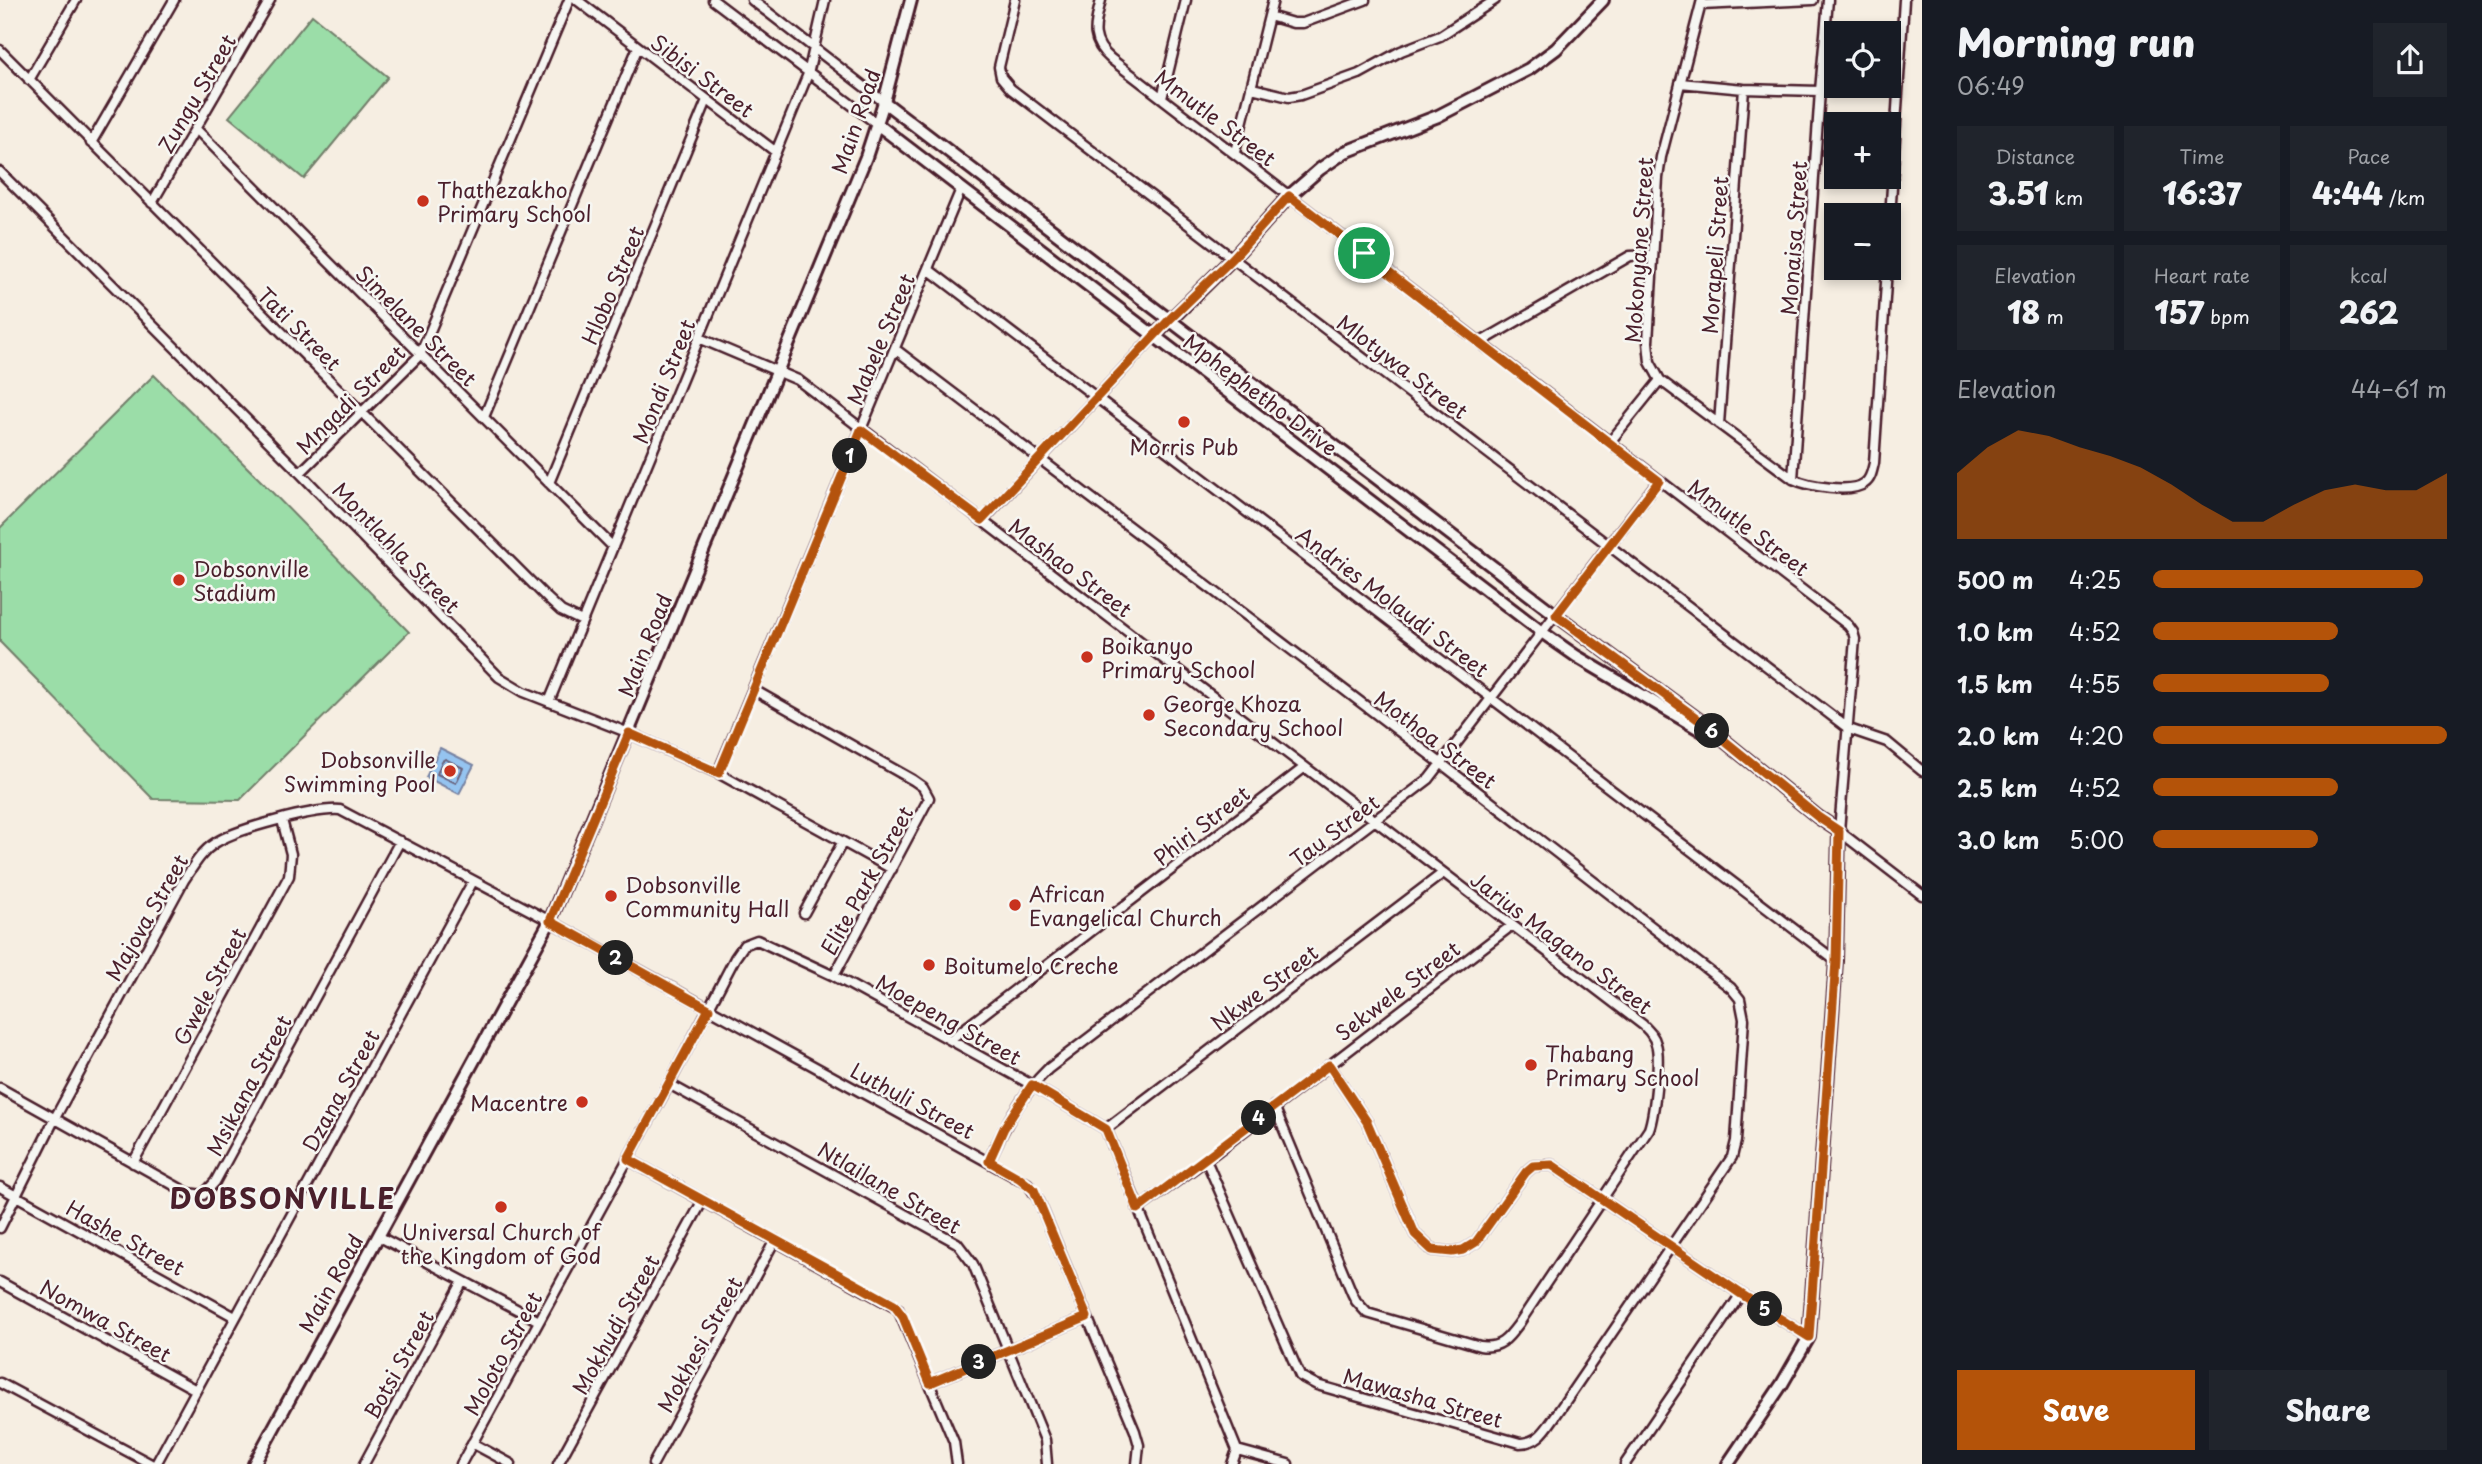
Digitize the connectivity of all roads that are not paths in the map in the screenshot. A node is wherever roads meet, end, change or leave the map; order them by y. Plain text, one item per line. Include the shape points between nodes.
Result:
1 (76, 0) edge
2 (174, 0) edge
3 (270, 0) edge
4 (569, 0) edge
5 (577, 0) edge
6 (713, 0) edge
7 (752, 0) edge
8 (825, 0) edge
9 (911, 0) edge
10 (1015, 0) edge
11 (1101, 0) edge
12 (1186, 0) edge
13 (1273, 0) edge
14 (1365, 0) edge
15 (1495, 0) edge
16 (1603, 0) edge
17 (1813, 0) edge
18 (1828, 0) edge
19 (1904, 0) edge
20 (1701, 2) edge
21 (1269, 16) junction
22 (813, 46) junction
23 (638, 47) junction
24 (0, 50) edge
25 (808, 74) junction
26 (29, 80) junction
27 (1680, 83) junction
28 (1252, 88) junction
29 (1744, 89) junction
30 (1820, 91) junction
31 (1162, 98) junction
32 (707, 100) junction
33 (884, 102) junction
34 (877, 124) junction
35 (196, 129) junction
36 (91, 143) junction
37 (776, 152) junction
38 (1235, 152) junction
39 (0, 172) edge
40 (961, 189) junction
41 (1289, 196) junction
42 (152, 203) junction
43 (1891, 203) edge
44 (1653, 255) junction
45 (1233, 258) junction
46 (928, 269) junction
47 (1886, 280) edge
48 (1170, 319) junction
49 (1154, 337) junction
50 (699, 338) junction
51 (1481, 342) junction
52 (895, 349) junction
53 (420, 355) junction
54 (777, 371) junction
55 (1660, 380) junction
56 (1099, 398) junction
57 (361, 414) junction
58 (484, 417) junction
59 (1719, 424) junction
60 (861, 430) junction
61 (1610, 442) junction
62 (1040, 458) junction
63 (300, 473) junction
64 (1793, 479) junction
65 (1659, 481) junction
66 (549, 482) junction
67 (982, 520) junction
68 (1609, 546) junction
69 (613, 547) junction
70 (1556, 615) junction
71 (582, 621) junction
72 (1543, 633) junction
73 (754, 690) junction
74 (1493, 699) junction
75 (549, 702) junction
76 (1849, 729) junction
77 (629, 733) junction
78 (1732, 749) junction
79 (1442, 764) junction
80 (1305, 767) junction
81 (1922, 771) edge
82 (719, 773) junction
83 (282, 820) junction
84 (1376, 820) junction
85 (1839, 831) junction
86 (400, 841) junction
87 (842, 843) junction
88 (892, 869) junction
89 (1443, 873) junction
90 (473, 881) junction
91 (1922, 895) edge
92 (804, 913) dead end
93 (550, 921) junction
94 (1510, 926) junction
95 (764, 941) joint
96 (1836, 961) junction
97 (834, 976) junction
98 (709, 1009) junction
99 (950, 1040) junction
100 (1329, 1065) junction
101 (669, 1084) junction
102 (1032, 1085) junction
103 (0, 1088) edge
104 (1274, 1106) junction
105 (55, 1118) junction
106 (1106, 1129) junction
107 (628, 1159) junction
108 (1206, 1160) junction
109 (989, 1161) junction
110 (133, 1163) junction
111 (0, 1187) edge
112 (17, 1196) junction
113 (1602, 1199) junction
114 (703, 1200) junction
115 (1138, 1209) junction
116 (0, 1228) edge
117 (377, 1236) junction
118 (775, 1240) junction
119 (1672, 1246) junction
120 (463, 1281) junction
121 (0, 1282) edge
122 (1741, 1294) junction
123 (235, 1317) junction
124 (1087, 1317) junction
125 (540, 1321) junction
126 (1809, 1337) junction
127 (1008, 1349) junction
128 (0, 1383) edge
129 (930, 1383) junction
130 (196, 1390) junction
131 (472, 1443) junction
132 (1237, 1450) junction
133 (154, 1464) edge
134 (254, 1464) edge
135 (364, 1464) edge
136 (461, 1464) edge
137 (511, 1464) edge
138 (558, 1464) edge
139 (653, 1464) edge
140 (957, 1464) edge
141 (1047, 1464) edge
142 (1137, 1464) edge
143 (1232, 1464) edge
144 (1288, 1464) edge
145 (1625, 1464) edge
146 (1728, 1464) edge

1 - 26 street
2 - 36 street
3 - 35 street, Zungu Street
4 - 53 street, Mngadi Street
5 - 23 street, Sibisi Street
6 - 25 street, Mphephetho Drive
7 - 22 street, Mphephetho Drive
8 - 22 street, Mondi Street
9 - 33 street, Main Road
10 - 45 street, Mlotywa Street via 999,60 1003,81
11 - 31 street, Mmutle Street via 1095,23 1101,49
12 - 31 street
13 - 21 street
14 - 21 street via 1303,23
15 - 28 street via 1440,36 1359,74 1289,97
16 - 41 street via 1540,62 1438,117 1345,152
17 - 20 street
18 - 30 street, Monaisa Street
19 - 43 street
20 - 27 street, Mokonyane Street
21 - 28 street
22 - 25 street, Mondi Street
22 - 33 street, Mphephetho Drive
23 - 32 street, Sibisi Street
23 - 58 street
24 - 26 street, Tati Street
25 - 34 street, Mphephetho Drive
25 - 37 street, Mondi Street
26 - 36 street, Tati Street
27 - 29 street
27 - 44 street, Mokonyane Street via 1660,165
28 - 38 street
29 - 30 street
29 - 59 street, Morapeli Street
30 - 64 street, Monaisa Street
31 - 38 street, Mmutle Street
32 - 37 street, Sibisi Street
32 - 66 street, Hlobo Street
33 - 34 street, Main Road
33 - 48 street, Mphephetho Drive
34 - 40 street, Mphephetho Drive
34 - 54 street, Main Road
35 - 42 street, Zungu Street
35 - 53 street, Simelane Street
36 - 42 street, Tati Street
37 - 50 street, Mondi Street
38 - 41 street, Mmutle Street
39 - 63 street, Montlahla Street
40 - 46 street, Mabele Street
40 - 49 street, Mphephetho Drive
41 - 45 street
41 - 51 street, Mmutle Street
42 - 57 street, Tati Street
44 - 51 street via 1624,260
44 - 55 street, Mokonyane Street via 1648,355
45 - 48 street
45 - 68 street, Mlotywa Street
46 - 52 street, Mabele Street
46 - 56 street, Andries Molaudi Street
47 - 64 street via 1871,475 1861,486 1850,488 1819,487
48 - 49 street
48 - 70 street, Mphephetho Drive
49 - 56 street
49 - 72 street, Mphephetho Drive
50 - 54 street, Mashao Street
50 - 69 street, Mondi Street
51 - 61 street, Mmutle Street
52 - 60 street, Mabele Street
52 - 62 street, Mothoa Street
53 - 57 street, Mngadi Street
53 - 58 street, Simelane Street
54 - 60 street, Mashao Street via 798,380
54 - 77 street, Main Road
55 - 59 street
55 - 61 street
56 - 62 street
56 - 74 street, Andries Molaudi Street
57 - 63 street, Mngadi Street
57 - 71 street, Tati Street via 547,598
58 - 66 street, Simelane Street
59 - 64 street
60 - 67 street, Mashao Street
60 - 73 street, Mabele Street
61 - 65 street, Mmutle Street
62 - 67 street
62 - 79 street, Mothoa Street
63 - 75 street, Montlahla Street via 491,669 509,684
65 - 68 street, Tau Street
65 - 76 street, Mmutle Street via 1851,629 1855,639
66 - 69 street, Simelane Street
67 - 80 street, Mashao Street
68 - 70 street, Tau Street
68 - 76 street, Mlotywa Street
69 - 71 street, Mondi Street
70 - 72 street, Tau Street
70 - 78 street, Mphephetho Drive
71 - 75 street, Mondi Street
72 - 74 street, Tau Street
72 - 78 street, Mphephetho Drive
73 - 82 street, Mabele Street
73 - 88 street, Elite Park Street via 923,787 928,804
74 - 79 street, Tau Street
74 - 96 street, Andries Molaudi Street
75 - 77 street, Montlahla Street
76 - 81 street, Mlotywa Street via 1887,743
76 - 85 street
77 - 82 street, Montlahla Street
77 - 93 street, Main Road
78 - 85 street, Mphephetho Drive
79 - 84 street, Tau Street
79 - 119 street, Mothoa Street via 1740,999 1744,1019 1734,1151
80 - 84 street, Mashao Street
80 - 99 street, Phiri Street
82 - 87 street, Montlahla Street
83 - 86 street, Majova Street via 312,811 340,810
83 - 105 street, Majova Street via 225,837 197,860
83 - 110 street, Gwele Street via 291,854 289,876
84 - 89 street, Jarius Magano Street
84 - 102 street, Tau Street
85 - 91 street
85 - 96 street
86 - 90 street, Majova Street
86 - 110 street, Msikana Street via 209,1191 197,1196 188,1193
87 - 88 street, Montlahla Street
87 - 92 street
88 - 97 street, Elite Park Street
89 - 94 street, Jarius Magano Street
89 - 106 street, Nkwe Street
90 - 93 street, Majova Street
90 - 123 street, Dzana Street
93 - 98 street, Luthuli Street
93 - 117 street, Main Road
94 - 100 street, Sekwele Street
94 - 113 street, Jarius Magano Street via 1643,1025 1656,1041 1652,1122
95 - 97 street, Moepeng Street
95 - 98 street, Moloto Street via 744,945
96 - 126 street
97 - 99 street, Moepeng Street
98 - 101 street, Moloto Street
98 - 109 street, Luthuli Street
99 - 102 street, Moepeng Street
100 - 104 street, Sekwele Street
100 - 113 street via 1367,1122 1415,1234 1432,1250 1452,1252 1476,1242 1533,1166 1552,1165
101 - 107 street, Moloto Street
101 - 127 street, Ntlailane Street via 957,1243 973,1264
102 - 106 street, Moepeng Street
102 - 109 street, Tau Street
103 - 105 street, Msikana Street
104 - 108 street, Sekwele Street
104 - 113 street, Jarius Magano Street via 1352,1293 1361,1308 1377,1317 1496,1347 1520,1322
105 - 110 street, Msikana Street
105 - 112 street, Majova Street
106 - 115 street
107 - 114 street
107 - 125 street, Moloto Street
108 - 115 street, Sekwele Street
108 - 119 street, Mawasha Street via 1300,1376 1317,1385 1520,1443 1530,1443 1544,1432
109 - 124 street, Luthuli Street via 1034,1190
111 - 112 street, Hashe Street
112 - 116 street, Majova Street
112 - 123 street, Hashe Street
113 - 119 street
114 - 118 street
114 - 138 street, Mokhudi Street
115 - 132 street
117 - 120 street
117 - 134 street, Main Road
118 - 129 street via 898,1309
118 - 139 street, Mokhesi Street
119 - 122 street
120 - 125 street
120 - 135 street, Botsi Street
121 - 130 street, Nomwa Street
122 - 126 street
122 - 145 street
123 - 130 street, Dzana Street
124 - 127 street
124 - 142 street, Luthuli Street via 1135,1431
125 - 131 street, Moloto Street
126 - 146 street
127 - 129 street
127 - 141 street, Ntlailane Street via 1045,1440
128 - 133 street
129 - 140 street via 954,1442
130 - 133 street, Dzana Street
131 - 136 street, Moloto Street
131 - 137 street
132 - 143 street
132 - 144 street

